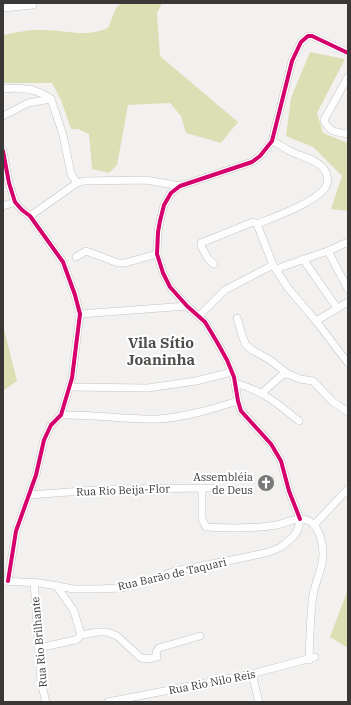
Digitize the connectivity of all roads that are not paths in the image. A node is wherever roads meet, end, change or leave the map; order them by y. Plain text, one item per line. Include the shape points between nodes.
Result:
1 (33, 5) dead end
2 (3, 8) edge
3 (348, 53) edge
4 (348, 77) edge
5 (3, 89) edge
6 (51, 99) junction
7 (3, 116) edge
8 (348, 134) edge
9 (272, 140) junction
10 (3, 152) edge
11 (77, 183) junction
12 (180, 186) junction
13 (15, 202) junction
14 (3, 206) edge
15 (30, 216) junction
16 (257, 224) junction
17 (348, 242) edge
18 (328, 252) junction
19 (157, 254) junction
20 (76, 257) dead end
21 (303, 259) junction
22 (214, 264) dead end
23 (275, 267) junction
24 (348, 289) edge
25 (348, 302) edge
26 (187, 306) junction
27 (337, 308) junction
28 (80, 314) junction
29 (199, 316) junction
30 (237, 318) dead end
31 (316, 320) junction
32 (347, 362) edge
33 (232, 372) junction
34 (288, 374) junction
35 (235, 383) junction
36 (70, 387) junction
37 (262, 393) junction
38 (238, 402) junction
39 (348, 412) edge
40 (61, 415) junction
41 (299, 421) dead end
42 (202, 488) junction
43 (217, 488) dead end
44 (348, 489) edge
45 (29, 495) junction
46 (300, 519) junction
47 (314, 524) junction
48 (6, 581) edge
49 (34, 582) junction
50 (56, 585) junction
51 (81, 635) junction
52 (200, 636) dead end
53 (39, 648) junction
54 (252, 674) junction
55 (46, 702) edge
56 (108, 702) edge
57 (259, 702) edge

1 - 2 street
3 - 9 street via 312,36 304,38 292,61
4 - 8 street via 324,120 333,132
5 - 6 street via 28,88
6 - 7 street via 28,102
6 - 11 street via 63,135 71,174
9 - 12 street via 252,162
9 - 16 street via 318,164 327,174 328,181 326,187 313,199
10 - 13 street
11 - 12 street via 92,180 146,180
11 - 15 street
12 - 19 street via 164,205 158,232
13 - 14 street
13 - 15 street
15 - 28 street via 63,262
16 - 22 street via 253,222 201,243 209,260
16 - 23 street
17 - 18 street
18 - 21 street
18 - 24 street
19 - 20 street via 125,263 118,263 86,251
19 - 26 street via 162,273 170,287
21 - 23 street
21 - 27 street
23 - 29 street via 225,290
23 - 31 street via 288,288
25 - 27 street
26 - 28 street
26 - 29 street
27 - 31 street
28 - 36 street
29 - 33 street via 212,332
30 - 34 street via 246,345
31 - 32 street
33 - 35 street
33 - 36 street via 196,381 148,388
34 - 37 street via 282,375
34 - 39 street via 313,381 333,402
35 - 37 street
35 - 38 street
36 - 40 street
37 - 41 street
38 - 40 street via 188,415 160,419
38 - 46 street via 241,411 268,440 281,461
40 - 45 street via 44,440
42 - 43 street, Rua Rio Beija-Flor
42 - 45 street, Rua Rio Beija-Flor
42 - 46 street via 202,519 206,527 238,529
44 - 47 street
45 - 48 street via 16,531
46 - 47 street
46 - 50 street, Rua Barão de Taquari via 294,536 281,547 269,552 175,571 124,588 74,589
47 - 54 street, Rua Rio Nilo Reis via 319,532 323,561 313,594 312,659
48 - 49 street, Rua Barão de Taquari
49 - 50 street, Rua Barão de Taquari
49 - 53 street, Rua Rio Brilhante
50 - 51 street via 74,611
51 - 52 street via 107,632 118,636 141,658 148,659 157,657 156,652 159,648
51 - 53 street via 76,640
53 - 55 street, Rua Rio Brilhante via 41,682
54 - 56 street, Rua Rio Nilo Reis
54 - 57 street

